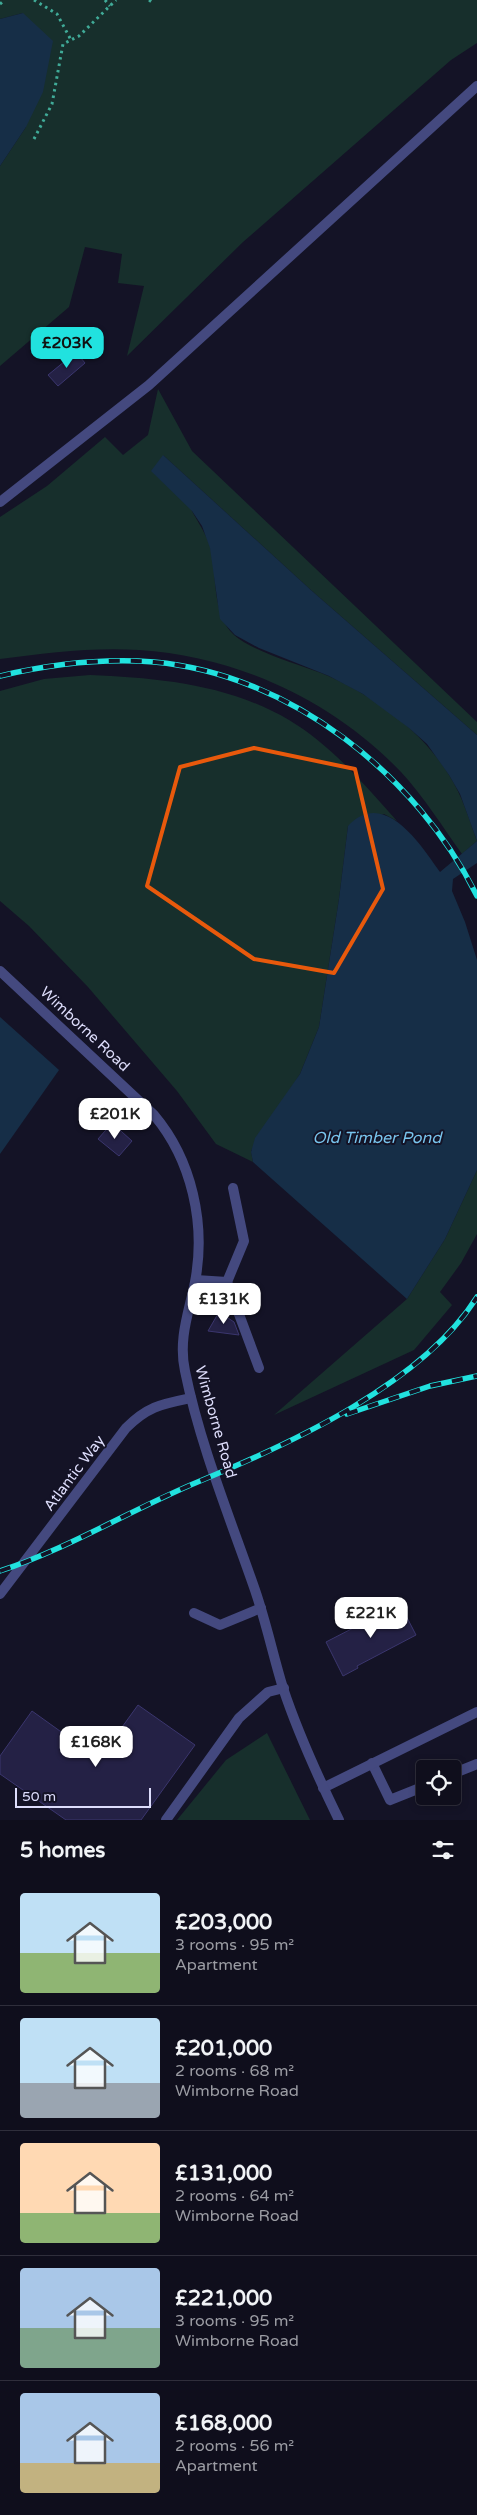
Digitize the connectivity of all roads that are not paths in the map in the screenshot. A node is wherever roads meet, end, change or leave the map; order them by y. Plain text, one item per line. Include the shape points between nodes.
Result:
1 (477, 86) edge
2 (0, 502) edge
3 (0, 971) edge
4 (233, 1188) dead end
5 (196, 1280) junction
6 (227, 1282) junction
7 (259, 1368) dead end
8 (191, 1398) junction
9 (0, 1594) edge
10 (261, 1608) junction
11 (194, 1613) dead end
12 (284, 1688) junction
13 (477, 1712) edge
14 (372, 1763) junction
15 (477, 1764) edge
16 (461, 1770) edge
17 (323, 1788) junction
18 (416, 1790) edge
19 (166, 1820) edge
20 (339, 1820) edge

1 - 2 street via 149,385
3 - 5 street, Wimborne Road via 163,1125 182,1161 194,1197 199,1245
4 - 6 street via 244,1241
5 - 6 street
5 - 8 street, Wimborne Road via 182,1340
6 - 7 street
8 - 9 street, Atlantic Way via 154,1406 126,1428
8 - 10 street, Wimborne Road
10 - 11 street via 220,1625
10 - 12 street, Wimborne Road
12 - 17 street, Wimborne Road
12 - 19 street via 268,1692 239,1718
13 - 14 street
14 - 17 street
14 - 18 street via 390,1800
15 - 16 street
17 - 20 street, Wimborne Road

